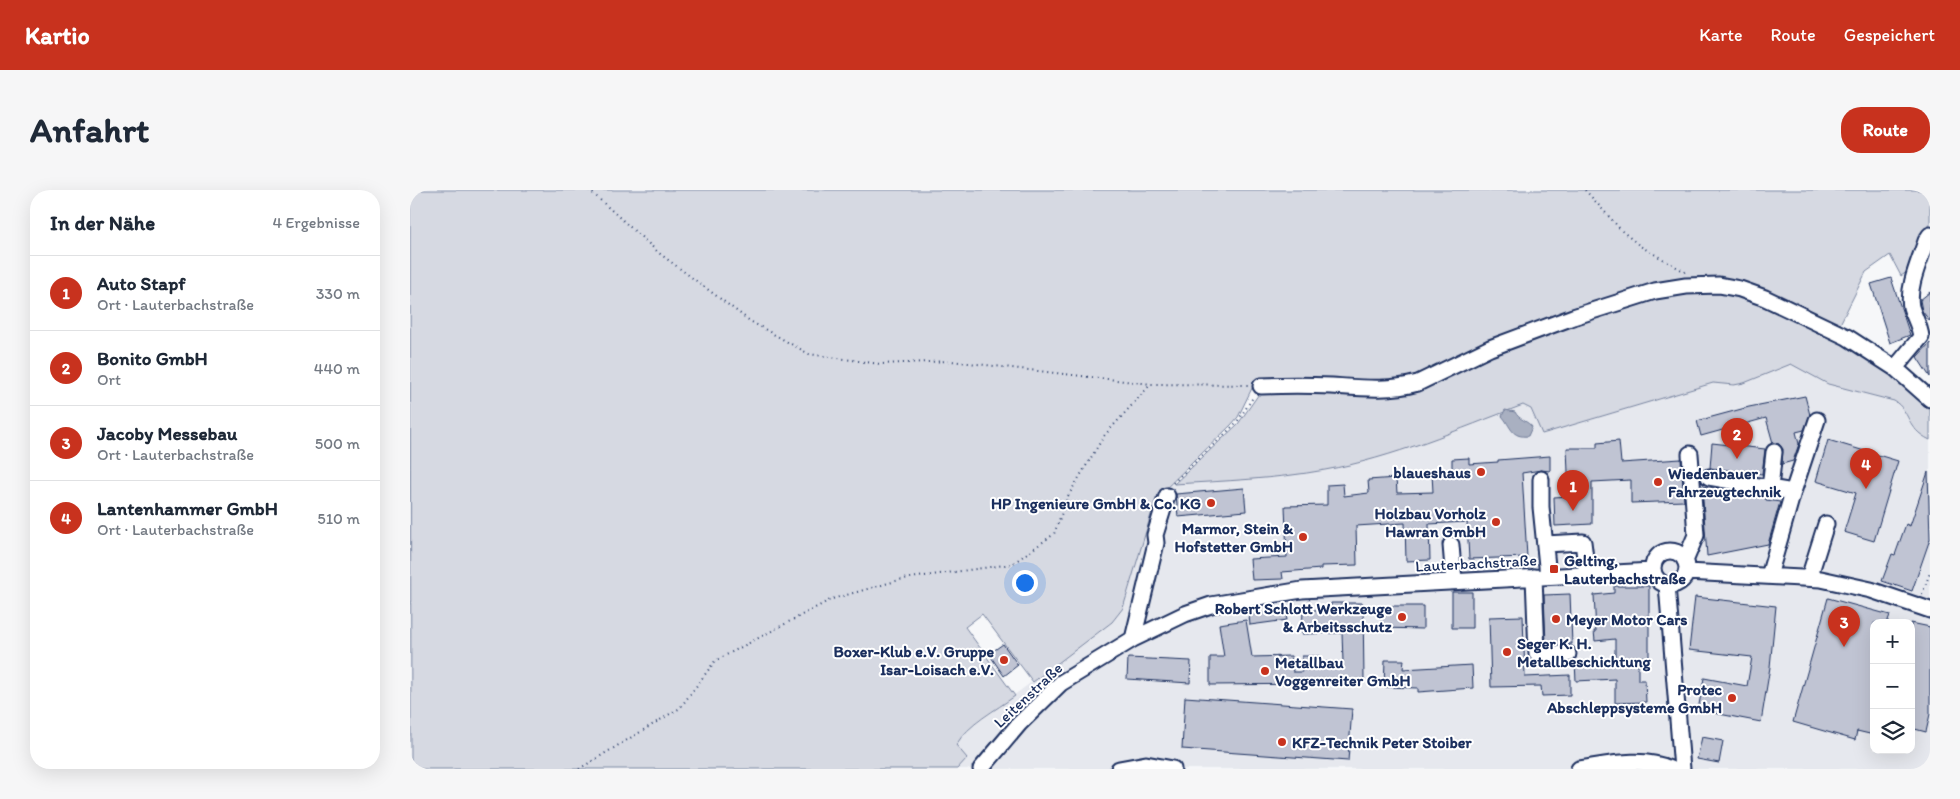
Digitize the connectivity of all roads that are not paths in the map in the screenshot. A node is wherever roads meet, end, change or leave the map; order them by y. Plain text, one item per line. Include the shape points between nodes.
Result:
1 (1930, 235) edge
2 (1895, 368) junction
3 (1261, 386) road end
4 (1930, 399) edge
5 (1817, 420) dead end
6 (1774, 452) dead end
7 (1690, 454) dead end
8 (1709, 476) dead end
9 (1541, 479) dead end
10 (1770, 488) junction
11 (1794, 492) junction
12 (1167, 496) road end
13 (1826, 524) dead end
14 (1545, 544) junction
15 (1451, 545) dead end
16 (1686, 566) junction
17 (1652, 571) junction
18 (1587, 574) junction
19 (1769, 576) junction
20 (1541, 577) junction
21 (1809, 578) junction
22 (1454, 581) junction
23 (1667, 585) junction
24 (1302, 590) joint
25 (1924, 608) edge
26 (1132, 639) junction
27 (1568, 654) dead end
28 (981, 769) edge
29 (1119, 769) edge
30 (1173, 769) edge
31 (1579, 769) edge
32 (1670, 769) edge
33 (1682, 769) edge

1 - 2 street via 1912,290 1911,305 1921,337
2 - 3 street via 1847,337 1765,298 1740,289 1699,285 1656,291 1572,317 1401,387
2 - 4 street
5 - 11 street
6 - 10 street
7 - 16 street via 1696,535
8 - 10 street
9 - 14 street
10 - 11 street
11 - 19 street
12 - 26 street
13 - 21 street
14 - 18 street via 1583,542
14 - 20 street
15 - 22 street
16 - 17 street via 1673,551 1662,552 1654,560
16 - 19 street
16 - 23 street via 1677,584
17 - 18 street, Lauterbachstraße
17 - 23 street via 1657,580
18 - 20 street, Lauterbachstraße
19 - 21 street
20 - 22 street, Lauterbachstraße
20 - 27 street via 1537,654
21 - 25 street via 1871,590
22 - 24 street, Lauterbachstraße
23 - 33 street
24 - 26 street, Leitenstraße via 1211,605
26 - 28 street, Leitenstraße via 1061,683 1019,724
29 - 30 street via 1146,764
31 - 32 street via 1643,763

